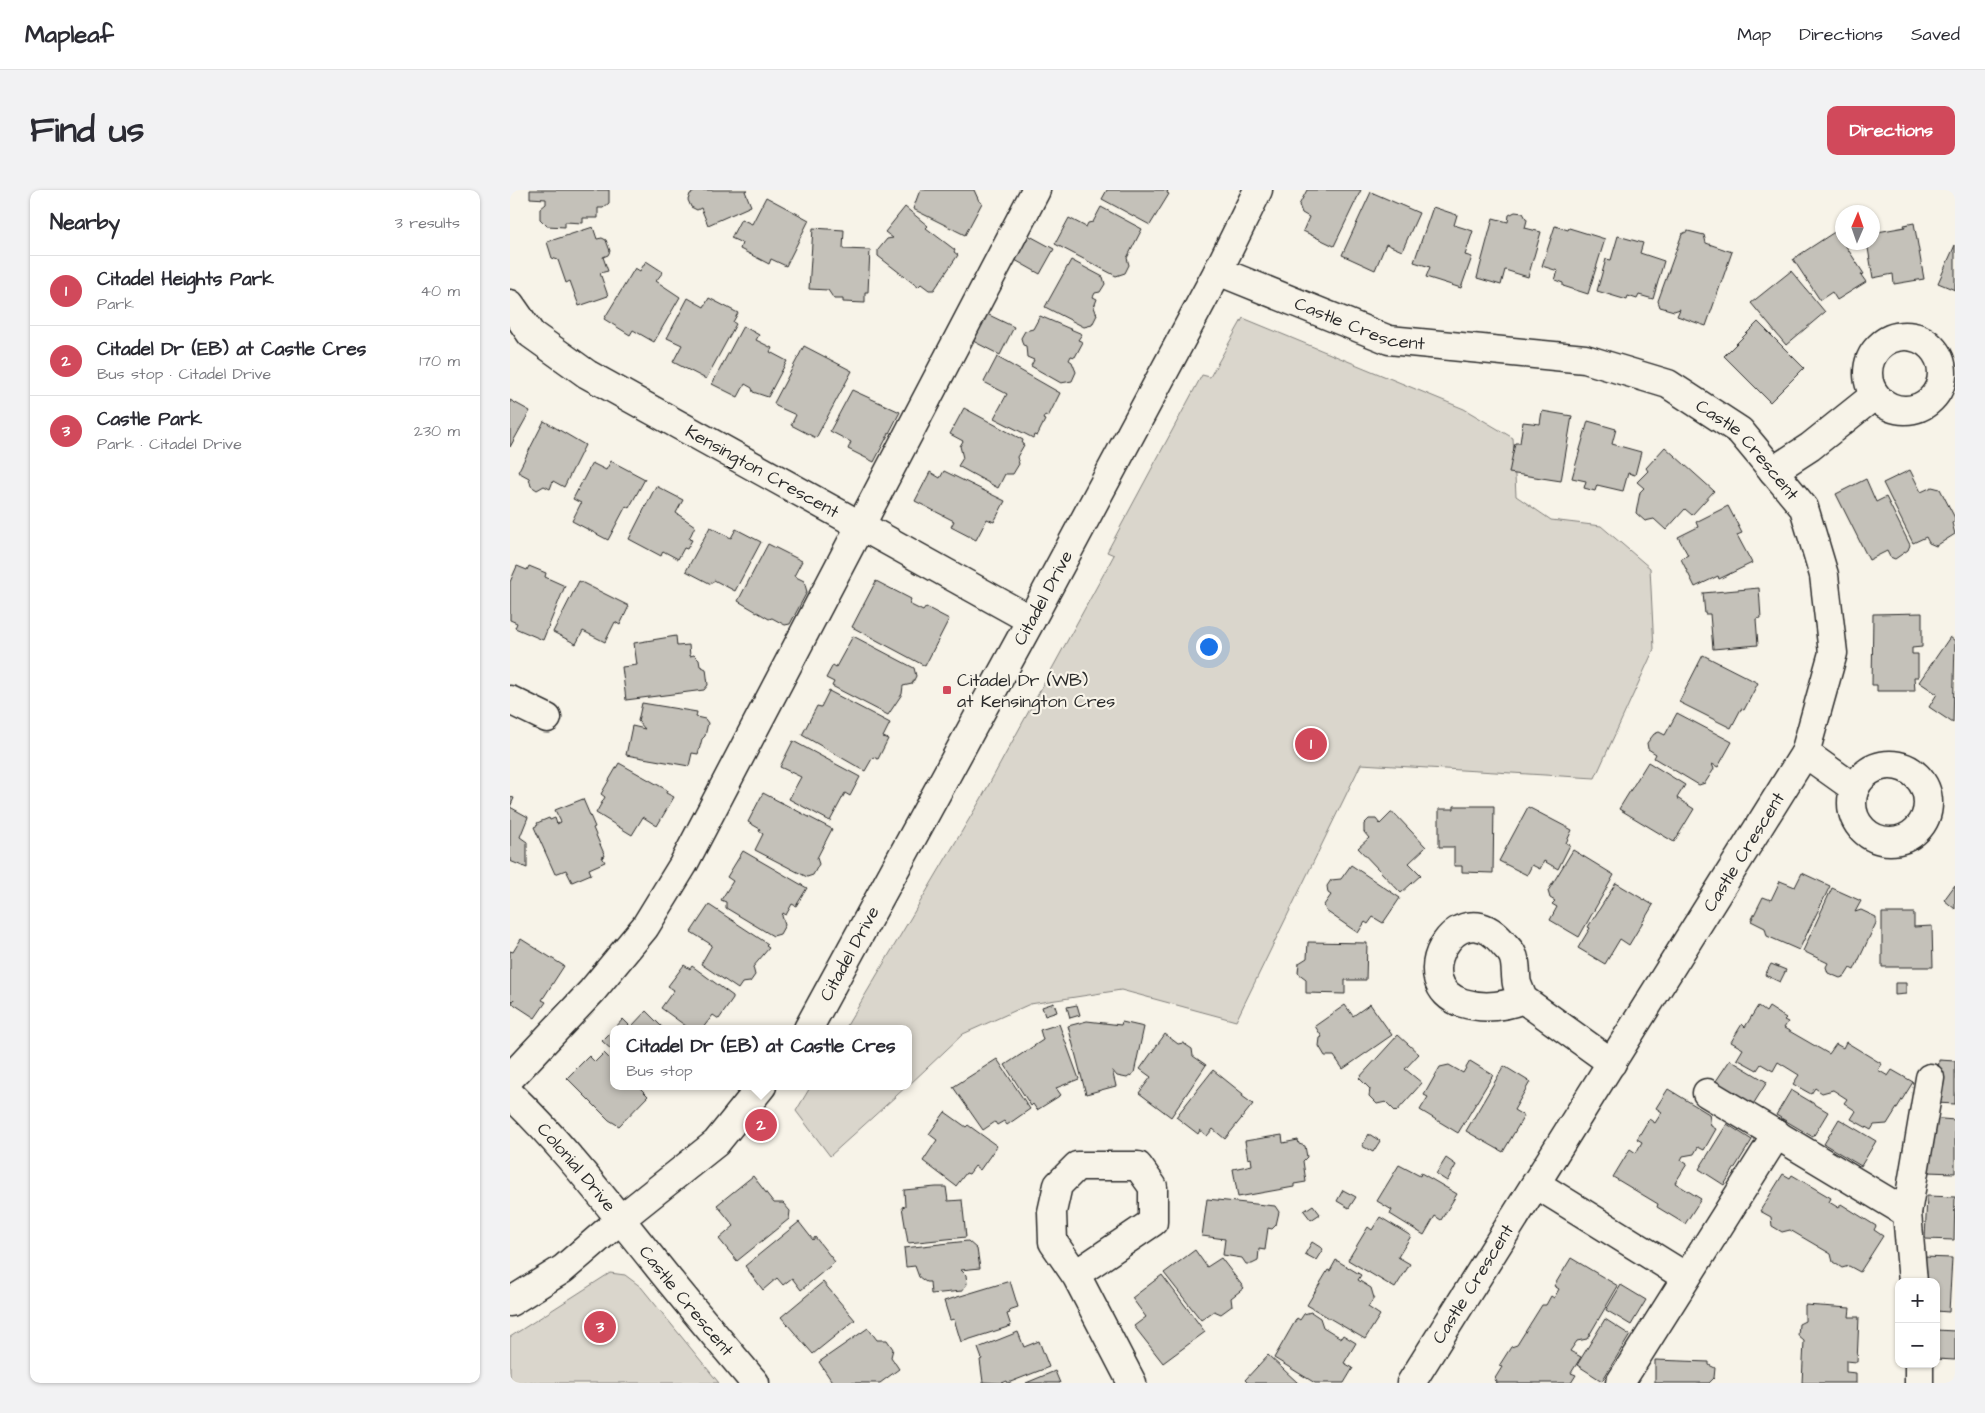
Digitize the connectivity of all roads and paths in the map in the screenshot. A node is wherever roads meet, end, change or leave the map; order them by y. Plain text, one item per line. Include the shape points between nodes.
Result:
1 (1036, 190) edge
2 (1258, 190) edge
3 (1218, 272) junction
4 (510, 304) edge
5 (1875, 395) dead end
6 (1773, 472) junction
7 (860, 525) junction
8 (1031, 620) junction
9 (510, 700) edge
10 (547, 718) dead end
11 (1805, 753) junction
12 (1854, 788) dead end
13 (1523, 999) dead end
14 (810, 1025) edge
15 (1612, 1063) junction
16 (510, 1078) edge
17 (1930, 1078) dead end
18 (759, 1090) edge
19 (1707, 1093) dead end
20 (510, 1094) edge
21 (1777, 1134) junction
22 (1536, 1184) junction
23 (1908, 1212) junction
24 (622, 1218) junction
25 (1077, 1277) dead end
26 (1686, 1277) junction
27 (1913, 1278) edge
28 (510, 1302) edge
29 (1919, 1368) edge
30 (1625, 1380) edge
31 (755, 1383) edge
32 (1132, 1383) edge
33 (1410, 1383) edge
34 (1920, 1383) edge

1 - 7 street
2 - 3 street, Citadel Drive
3 - 6 street, Castle Crescent via 1389,340 1585,359 1668,384 1740,431
3 - 8 street, Citadel Drive
4 - 7 street, Kensington Crescent via 531,334 587,374
5 - 6 street
6 - 11 street, Castle Crescent via 1804,508 1824,575 1833,653
7 - 8 street, Kensington Crescent
7 - 16 street via 683,865 645,926 592,991
8 - 14 street, Citadel Drive
9 - 10 street
11 - 12 street
11 - 15 street, Castle Crescent
13 - 15 street
15 - 22 street, Castle Crescent
17 - 23 street
18 - 24 street via 716,1143
19 - 21 street
20 - 24 street, Colonial Drive
21 - 23 street
21 - 26 street
22 - 26 street
22 - 33 street, Castle Crescent
23 - 27 street
24 - 28 street via 563,1269
24 - 31 street, Castle Crescent via 659,1268
25 - 32 street
26 - 30 street
29 - 34 street

